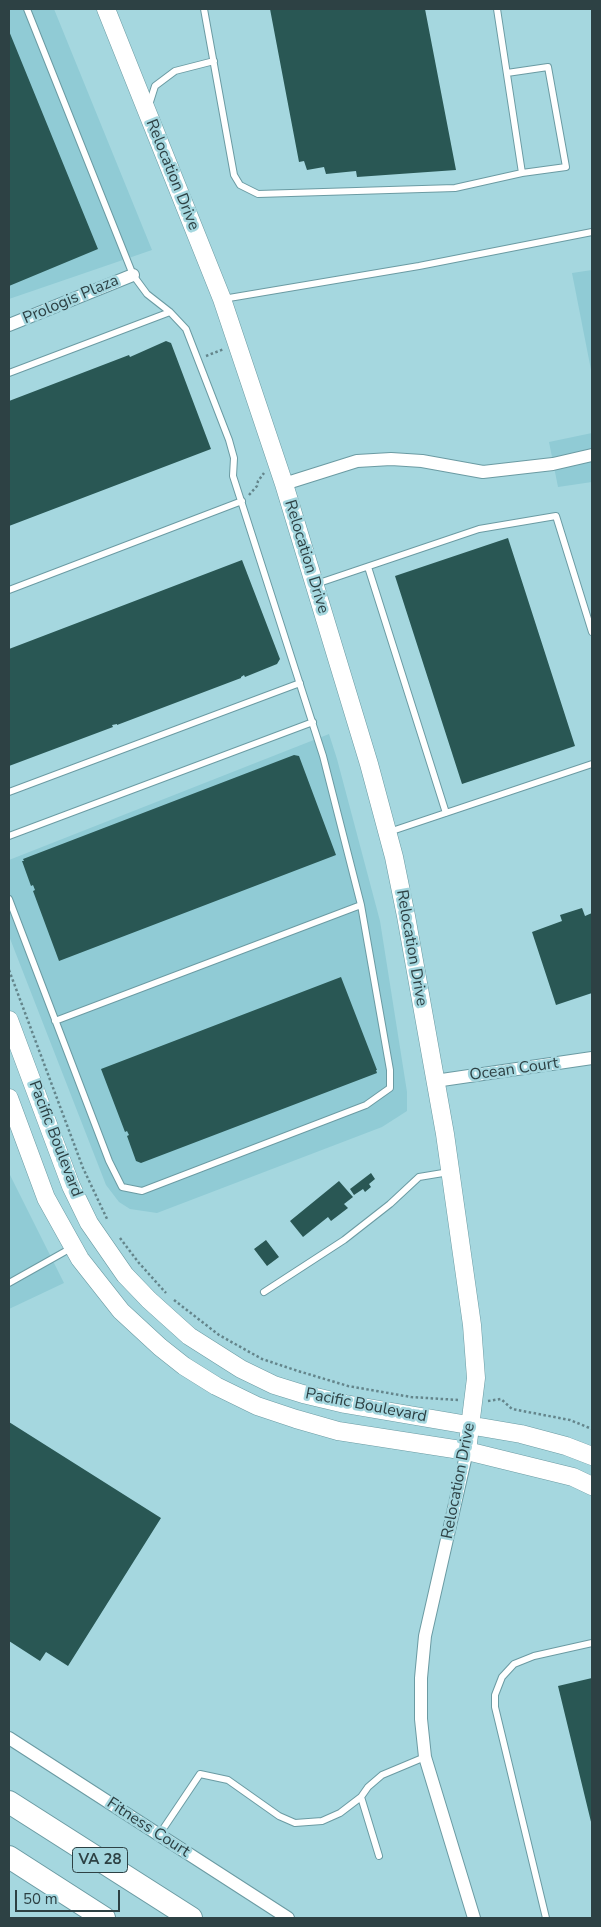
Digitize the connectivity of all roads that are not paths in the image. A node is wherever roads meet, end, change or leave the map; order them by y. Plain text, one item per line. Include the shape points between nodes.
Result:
1 (27, 9) edge
2 (106, 9) edge
3 (204, 9) edge
4 (497, 9) edge
5 (214, 61) junction
6 (507, 73) junction
7 (147, 111) junction
8 (522, 173) junction
9 (592, 232) edge
10 (133, 275) junction
11 (222, 299) junction
12 (170, 312) junction
13 (9, 326) edge
14 (9, 373) edge
15 (592, 456) edge
16 (284, 484) junction
17 (242, 501) junction
18 (368, 567) junction
19 (314, 585) junction
20 (9, 590) edge
21 (592, 632) edge
22 (300, 684) junction
23 (312, 722) junction
24 (592, 764) edge
25 (9, 792) edge
26 (446, 813) junction
27 (387, 833) junction
28 (9, 836) edge
29 (9, 899) edge
30 (361, 904) junction
31 (9, 1020) edge
32 (55, 1021) junction
33 (592, 1058) edge
34 (435, 1081) junction
35 (9, 1098) edge
36 (450, 1172) junction
37 (73, 1247) junction
38 (9, 1283) edge
39 (264, 1292) dead end
40 (470, 1425) junction
41 (467, 1451) junction
42 (592, 1456) edge
43 (592, 1486) edge
44 (592, 1643) edge
45 (9, 1738) edge
46 (425, 1757) junction
47 (361, 1796) junction
48 (9, 1802) edge
49 (159, 1835) junction
50 (379, 1856) dead end
51 (9, 1857) edge
52 (104, 1918) edge
53 (191, 1918) edge
54 (288, 1918) edge
55 (473, 1918) edge
56 (546, 1918) edge

1 - 10 lane
2 - 7 main road, Relocation Drive
3 - 5 lane
4 - 6 lane
5 - 7 lane via 174,71 155,86
5 - 8 lane via 234,175 240,185 258,194 455,188
6 - 8 lane
6 - 8 lane via 548,67 566,167
7 - 11 main road, Relocation Drive
9 - 11 lane
10 - 12 lane via 147,294
10 - 13 street, Prologis Plaza
11 - 16 main road, Relocation Drive
12 - 14 lane
12 - 17 lane via 186,329 229,440 234,458 233,476
15 - 16 street via 483,472 390,458 357,461
16 - 19 main road, Relocation Drive
17 - 20 lane
17 - 22 lane
18 - 19 lane
18 - 21 lane via 479,529 556,516
18 - 26 lane
19 - 27 main road, Relocation Drive via 370,764
22 - 23 lane
22 - 25 lane
23 - 28 lane
23 - 30 lane
24 - 26 lane
26 - 27 lane
27 - 34 main road, Relocation Drive via 406,916
29 - 32 lane
30 - 32 lane
30 - 32 lane via 390,1070 390,1088 366,1105 142,1191 122,1187 108,1161
31 - 40 main road, Pacific Boulevard via 71,1186 89,1222 125,1275 182,1330 241,1369 302,1394
33 - 34 street, Ocean Court
34 - 36 main road, Relocation Drive
35 - 37 main road, Pacific Boulevard via 46,1198
36 - 39 lane via 420,1177 344,1240
36 - 40 main road, Relocation Drive via 476,1360
37 - 38 lane
37 - 41 main road, Pacific Boulevard via 102,1289 139,1330 184,1366 216,1386 257,1406 338,1431
40 - 41 main road, Relocation Drive
40 - 42 main road, Pacific Boulevard via 521,1434
41 - 43 main road, Pacific Boulevard via 573,1477
41 - 46 street, Relocation Drive via 425,1636 421,1719
44 - 56 lane via 534,1656 514,1664 502,1678 495,1695
45 - 49 street, Fitness Court
46 - 47 lane via 382,1775
46 - 55 street, Relocation Drive
47 - 49 lane via 340,1813 322,1821 295,1822 279,1816 228,1780 200,1774
47 - 50 lane
48 - 53 highway, VA 28
49 - 54 street, Fitness Court
51 - 52 highway, VA 28

